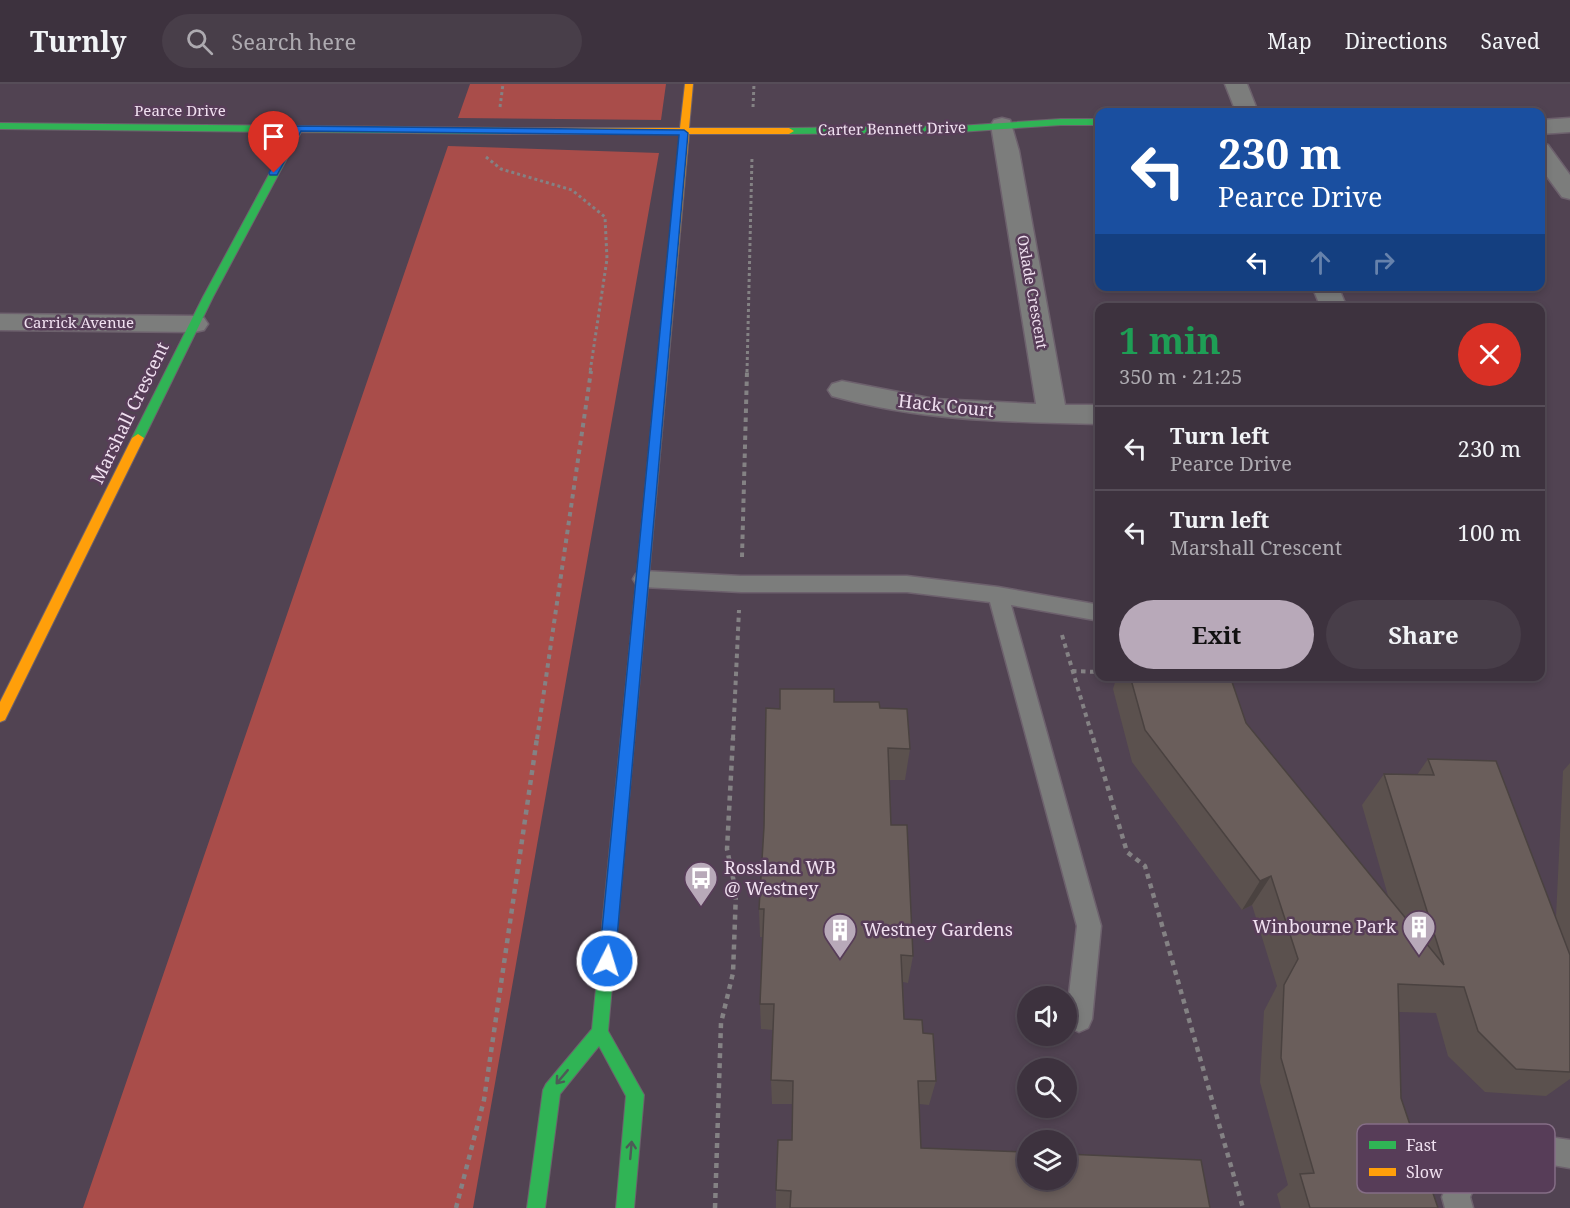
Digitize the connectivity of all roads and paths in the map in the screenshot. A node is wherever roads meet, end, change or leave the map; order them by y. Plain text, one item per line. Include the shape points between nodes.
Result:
1 (503, 84) edge
2 (689, 84) edge
3 (754, 84) edge
4 (1236, 84) edge
5 (1245, 108) edge
6 (753, 112) dead end
7 (1095, 122) edge
8 (1002, 125) junction
9 (1570, 125) edge
10 (0, 126) edge
11 (1545, 127) edge
12 (298, 128) junction
13 (497, 130) junction
14 (684, 133) junction
15 (753, 147) dead end
16 (1545, 157) edge
17 (1570, 192) edge
18 (0, 322) edge
19 (195, 324) junction
20 (842, 390) dead end
21 (1052, 414) junction
22 (1095, 415) edge
23 (741, 558) dead end
24 (643, 579) junction
25 (998, 596) junction
26 (740, 603) dead end
27 (1054, 606) junction
28 (1095, 612) edge
29 (1072, 671) junction
30 (1095, 672) edge
31 (0, 716) edge
32 (1080, 1019) dead end
33 (600, 1032) junction
34 (1555, 1150) edge
35 (1570, 1154) edge
36 (1458, 1193) edge
37 (456, 1208) edge
38 (536, 1208) edge
39 (626, 1208) edge
40 (715, 1208) edge
41 (1243, 1208) edge
42 (1459, 1208) edge

1 - 13 path
2 - 14 street
3 - 6 path
4 - 5 street
7 - 8 street, Carter Bennett Drive
8 - 14 street, Carter Bennett Drive
8 - 21 street, Oxlade Crescent
9 - 11 street
10 - 12 street, Pearce Drive
12 - 13 street, Pearce Drive
12 - 19 street, Marshall Crescent
13 - 14 street, Pearce Drive
13 - 37 path via 486,158 501,169 572,190 605,217 607,259 484,1100
14 - 24 street
15 - 23 path
16 - 17 street
18 - 19 street, Carrick Avenue
19 - 31 street, Marshall Crescent
20 - 21 street, Hack Court via 934,408
21 - 22 street
24 - 25 lane via 741,584 907,584
24 - 33 street
25 - 27 lane
25 - 32 lane via 1089,926
26 - 40 path via 727,849 736,892 733,973 722,1023
27 - 28 lane
27 - 29 path
29 - 30 path
29 - 41 path via 1127,852 1145,866
33 -> 38 street via 552,1090
39 -> 33 street via 635,1095
34 - 35 lane
36 - 42 lane

